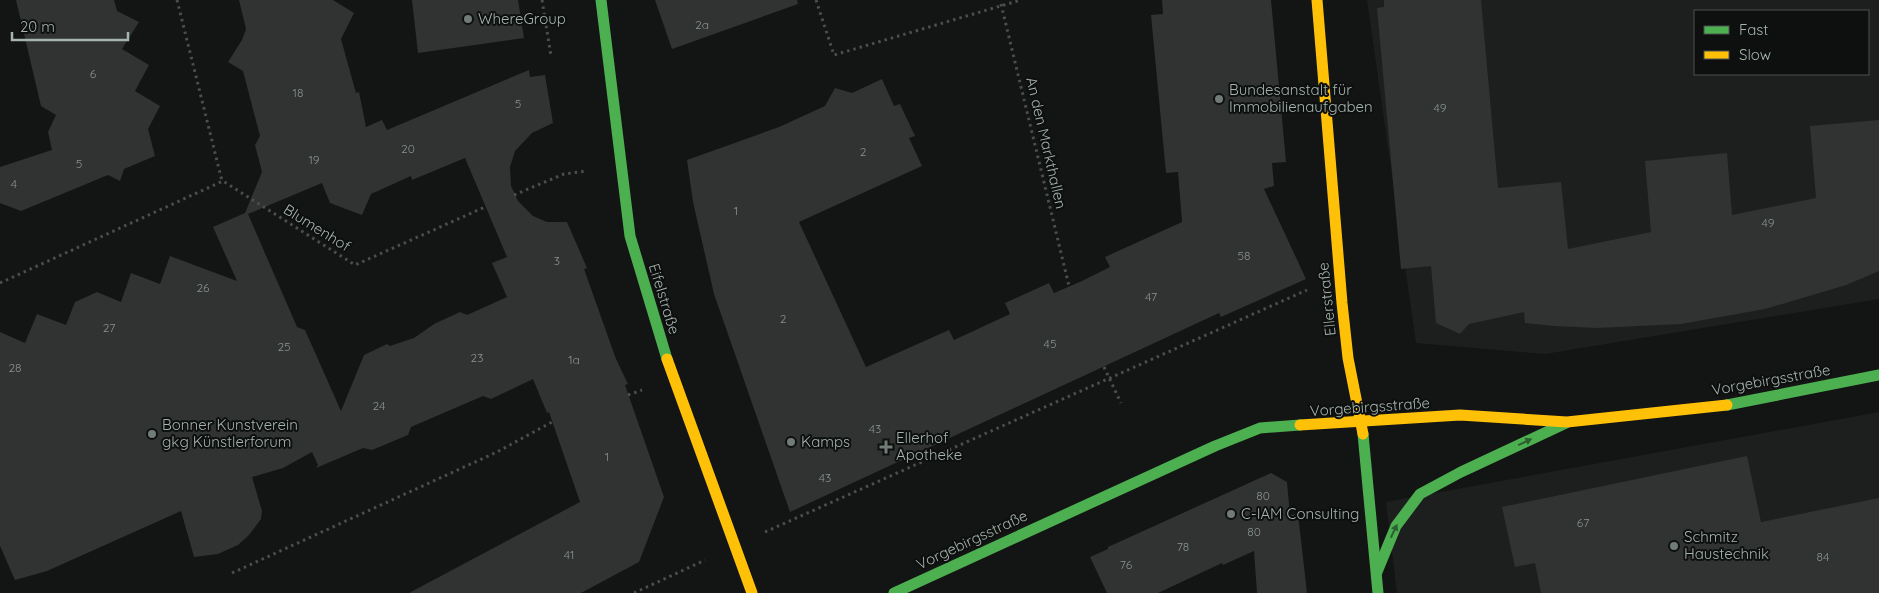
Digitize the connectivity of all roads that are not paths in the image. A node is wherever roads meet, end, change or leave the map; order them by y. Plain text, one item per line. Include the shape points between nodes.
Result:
1 (602, 0) edge
2 (1317, 0) edge
3 (1879, 375) edge
4 (1567, 422) junction
5 (1362, 423) junction
6 (1376, 576) junction
7 (752, 593) edge
8 (894, 593) edge
9 (1378, 593) edge

1 - 7 street, Eifelstraße via 630,236 673,380
2 - 5 street, Ellerstraße via 1348,358
3 - 4 street, Vorgebirgsstraße via 1737,404
4 - 5 street, Vorgebirgsstraße via 1460,415
6 -> 4 street via 1396,526 1420,494
5 - 6 street, Ellerstraße
5 - 8 street, Vorgebirgsstraße via 1260,428
6 - 9 street, Ellerstraße

